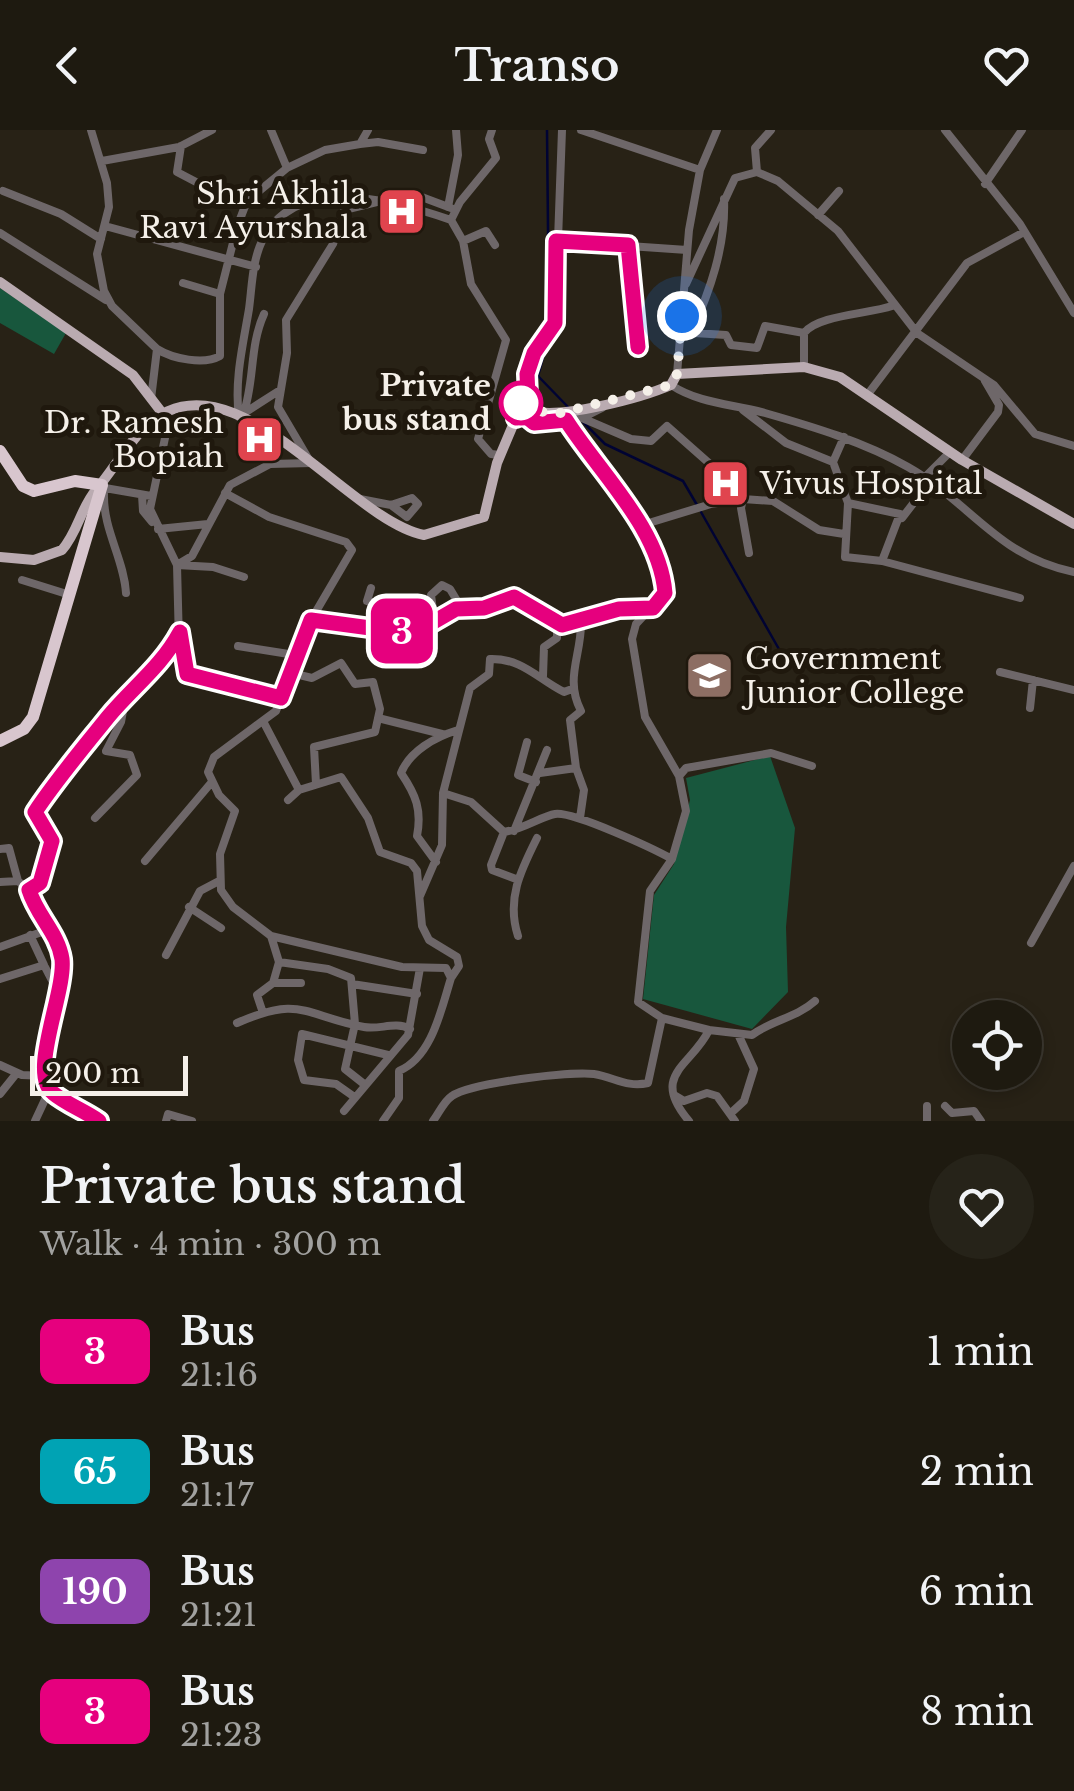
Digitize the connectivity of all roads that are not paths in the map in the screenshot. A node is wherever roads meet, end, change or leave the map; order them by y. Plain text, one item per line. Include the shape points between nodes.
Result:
1 (92, 130) edge
2 (212, 130) edge
3 (272, 130) edge
4 (368, 130) edge
5 (456, 130) edge
6 (492, 130) edge
7 (562, 130) edge
8 (581, 130) edge
9 (717, 130) edge
10 (771, 130) edge
11 (945, 130) edge
12 (1022, 130) edge
13 (360, 144) junction
14 (181, 146) junction
15 (424, 150) dead end
16 (102, 161) junction
17 (287, 168) junction
18 (700, 170) junction
19 (756, 172) junction
20 (985, 184) junction
21 (4, 190) dead end
22 (840, 191) dead end
23 (411, 194) dead end
24 (724, 198) junction
25 (388, 200) junction
26 (247, 201) junction
27 (452, 208) junction
28 (818, 215) junction
29 (452, 220) junction
30 (105, 226) junction
31 (1024, 232) junction
32 (0, 233) edge
33 (101, 239) junction
34 (463, 241) junction
35 (556, 241) junction
36 (495, 245) dead end
37 (628, 245) junction
38 (687, 250) junction
39 (227, 258) junction
40 (256, 268) junction
41 (0, 282) edge
42 (183, 283) dead end
43 (686, 284) junction
44 (220, 294) junction
45 (112, 306) junction
46 (892, 306) junction
47 (1074, 312) edge
48 (264, 314) dead end
49 (679, 332) junction
50 (691, 333) junction
51 (804, 333) junction
52 (917, 333) junction
53 (638, 347) dead end
54 (157, 349) junction
55 (220, 356) junction
56 (240, 364) junction
57 (804, 367) junction
58 (674, 379) junction
59 (983, 379) junction
60 (278, 392) junction
61 (868, 394) junction
62 (528, 396) junction
63 (151, 400) junction
64 (614, 400) junction
65 (743, 410) junction
66 (162, 414) junction
67 (524, 414) junction
68 (241, 417) junction
69 (563, 417) junction
70 (582, 418) junction
71 (844, 438) junction
72 (1074, 446) edge
73 (0, 451) edge
74 (950, 452) junction
75 (500, 455) junction
76 (311, 460) junction
77 (962, 460) junction
78 (833, 462) junction
79 (926, 480) junction
80 (103, 487) junction
81 (225, 493) junction
82 (146, 496) junction
83 (360, 499) junction
84 (744, 499) junction
85 (848, 503) junction
86 (391, 505) dead end
87 (902, 518) junction
88 (208, 524) junction
89 (1074, 524) edge
90 (640, 526) junction
91 (157, 527) junction
92 (844, 534) junction
93 (750, 553) dead end
94 (0, 557) edge
95 (882, 561) junction
96 (178, 565) junction
97 (1074, 572) edge
98 (244, 577) dead end
99 (22, 580) dead end
100 (371, 588) dead end
101 (126, 594) dead end
102 (70, 595) junction
103 (1020, 598) dead end
104 (653, 608) junction
105 (462, 609) junction
106 (433, 610) dead end
107 (311, 620) junction
108 (581, 622) junction
109 (557, 624) junction
110 (392, 631) junction
111 (180, 632) junction
112 (238, 646) dead end
113 (296, 655) junction
114 (1000, 672) dead end
115 (291, 673) junction
116 (543, 676) junction
117 (1033, 680) junction
118 (572, 689) junction
119 (1074, 690) edge
120 (281, 698) junction
121 (125, 700) junction
122 (1030, 708) dead end
123 (378, 718) junction
124 (263, 721) junction
125 (458, 730) junction
126 (444, 734) junction
127 (0, 741) edge
128 (527, 742) dead end
129 (547, 750) dead end
130 (812, 766) dead end
131 (576, 768) junction
132 (679, 776) junction
133 (538, 777) junction
134 (211, 783) junction
135 (316, 784) junction
136 (299, 790) junction
137 (442, 793) junction
138 (288, 800) dead end
139 (95, 818) dead end
140 (580, 818) junction
141 (509, 831) junction
142 (537, 838) dead end
143 (0, 848) edge
144 (672, 859) junction
145 (144, 861) dead end
146 (436, 862) junction
147 (1074, 866) edge
148 (516, 878) junction
149 (219, 880) junction
150 (18, 881) junction
151 (0, 882) edge
152 (29, 890) junction
153 (420, 896) junction
154 (189, 907) junction
155 (221, 928) dead end
156 (50, 929) junction
157 (30, 936) junction
158 (271, 936) junction
159 (518, 936) dead end
160 (1031, 943) dead end
161 (0, 947) edge
162 (166, 955) dead end
163 (279, 962) junction
164 (45, 968) dead end
165 (420, 968) junction
166 (451, 978) junction
167 (0, 979) edge
168 (274, 982) junction
169 (301, 983) dead end
170 (352, 984) junction
171 (59, 994) junction
172 (417, 994) junction
173 (815, 1001) dead end
174 (262, 1010) junction
175 (662, 1018) junction
176 (237, 1023) dead end
177 (355, 1024) junction
178 (410, 1029) junction
179 (709, 1030) junction
180 (738, 1034) junction
181 (350, 1046) junction
182 (388, 1055) junction
183 (0, 1065) edge
184 (16, 1074) junction
185 (45, 1076) junction
186 (364, 1084) junction
187 (50, 1091) junction
188 (0, 1094) edge
189 (674, 1095) junction
190 (353, 1096) junction
191 (927, 1106) dead end
192 (944, 1106) dead end
193 (344, 1111) dead end
194 (735, 1118) edge
195 (35, 1121) edge
196 (99, 1121) edge
197 (166, 1121) edge
198 (192, 1121) edge
199 (384, 1121) edge
200 (433, 1121) edge
201 (690, 1121) edge
202 (928, 1121) edge
203 (981, 1121) edge

1 - 16 street
2 - 14 street
3 - 17 street
4 - 13 street
5 - 27 street
6 - 27 street via 496,158
7 - 35 street
8 - 18 street
9 - 18 street
10 - 19 street via 755,148
11 - 20 street
12 - 20 street
13 - 15 street
13 - 17 street via 325,150
14 - 16 street
14 - 26 street via 177,172
16 - 30 street
17 - 26 street
18 - 38 street
19 - 24 street via 735,178
19 - 28 street via 778,181
20 - 31 street
21 - 33 street
22 - 28 street
23 - 27 street
24 - 43 street
24 - 50 street via 720,252
25 - 29 street
25 - 40 street via 369,196 298,205 264,237
25 - 60 street via 341,214 333,244 286,320 288,353
26 - 39 street
27 - 29 street
28 - 46 street via 838,231
29 - 34 street
30 - 33 street
30 - 39 street
31 - 47 street
31 - 52 street via 967,263
32 - 45 street
33 - 45 street via 97,268
34 - 36 street via 486,231
34 - 75 street via 471,284 506,340 478,439
35 - 37 street
35 - 62 street via 555,323 534,353
37 - 38 street
37 - 53 street
38 - 43 street
39 - 40 street
39 - 44 street
40 - 56 street
41 - 63 main road via 133,374
42 - 44 street
43 - 49 street
44 - 55 street
45 - 54 street
46 - 51 street via 818,321
46 - 52 street
48 - 68 street
49 - 50 street
49 - 58 street
50 - 51 street via 726,335 731,344 757,348 766,326
51 - 57 street
52 - 59 street
52 - 61 street
54 - 55 street via 167,356
54 - 63 street
55 - 56 street
56 - 68 street
57 - 58 main road
57 - 61 main road via 840,376
58 - 64 main road
58 - 65 street via 704,400
59 - 72 street via 1036,434
59 - 77 street via 1000,405
60 - 68 street
60 - 76 street via 280,414
61 - 74 main road
62 - 67 main road
62 - 67 main road
63 - 66 main road
64 - 69 main road
64 - 70 street
65 - 71 street
65 - 78 street via 776,436
66 - 68 main road via 192,407
66 - 80 main road
66 - 82 street via 166,438
67 - 69 main road
67 - 75 main road
68 - 76 main road
69 - 70 street
69 - 90 street
70 - 84 street via 651,441 667,426
71 - 78 street
71 - 79 street
73 - 80 highway via 22,486 34,491 76,481
74 - 77 main road
74 - 79 street
75 - 83 main road via 490,504 478,522 418,534
76 - 81 street via 270,464
76 - 83 main road
77 - 89 main road
78 - 85 street
79 - 87 street
79 - 97 street via 1001,543
80 - 82 street
80 - 94 main road via 62,550 34,560
80 - 101 street
80 - 102 highway
81 - 88 street
81 - 107 street via 352,550
82 - 91 street
83 - 86 street
84 - 90 street
84 - 92 street via 774,501 818,530
84 - 93 street
85 - 87 street
85 - 92 street
87 - 95 street
88 - 91 street
88 - 96 street via 192,556
90 - 104 street via 664,580 665,593
91 - 96 street
92 - 95 street via 845,558
95 - 103 street
96 - 98 street
96 - 111 street
99 - 102 street
100 - 110 street via 368,601 398,606
102 - 127 highway via 32,717
104 - 108 street via 619,609
104 - 132 street via 636,624 635,662 645,717
105 - 106 street via 442,586 431,595
105 - 109 street via 514,597
105 - 110 street
107 - 110 street
107 - 113 street
108 - 109 street
108 - 118 street
109 - 116 street via 554,642 544,647
111 - 120 street via 187,674
111 - 121 street via 156,670
112 - 113 street
113 - 115 street
114 - 117 street
115 - 120 street
115 - 123 street via 312,678 341,663 356,684 373,682
116 - 118 street via 564,692
116 - 125 street via 508,659 490,659 489,674 470,688
117 - 119 street
117 - 122 street
118 - 131 street via 581,711 570,720
120 - 124 street
121 - 139 street via 106,751 130,755 137,775
121 - 152 street via 35,812 52,841 40,883
123 - 126 street
123 - 135 street via 370,734 314,747
124 - 134 street via 214,757
124 - 136 street
125 - 126 street
125 - 137 street
126 - 146 street via 400,774 421,814 417,836
128 - 133 street via 518,775
129 - 133 street
130 - 132 street via 771,753 686,768
131 - 133 street
131 - 140 street via 584,790
132 - 144 street via 686,811
133 - 141 street
134 - 145 street
134 - 149 street via 235,811
135 - 136 street
135 - 153 street via 341,778 368,818 380,852 417,871
136 - 138 street
137 - 141 street via 471,802
137 - 146 street
140 - 141 street via 552,814
140 - 144 street
141 - 148 street via 490,864
142 - 148 street
143 - 150 street via 9,848
144 - 175 street via 650,891 638,986 638,1002
146 - 153 street
147 - 160 street
148 - 159 street
149 - 154 street
149 - 158 street via 233,907
150 - 151 street
150 - 152 street
152 - 156 street
153 - 166 street via 429,940 457,958
154 - 155 street
154 - 162 street
156 - 157 street
156 - 171 street via 62,963
157 - 161 street
157 - 167 street via 44,965
158 - 163 street
158 - 165 street
163 - 168 street
163 - 170 street via 345,974
164 - 171 street
165 - 166 street via 446,968
165 - 172 street
166 - 199 street via 420,1058 399,1071 398,1098
168 - 169 street
168 - 174 street via 257,995
170 - 172 street
170 - 177 street
171 - 185 street
172 - 178 street
173 - 180 street via 752,1036
174 - 176 street
174 - 177 street via 303,1008
175 - 179 street
175 - 200 street via 648,1083 569,1074 468,1089 450,1096
177 - 178 street
177 - 181 street
178 - 182 street
179 - 180 street
179 - 189 street via 678,1066
180 - 194 street via 754,1069
181 - 182 street
181 - 186 street via 345,1069
181 - 190 street via 302,1034 298,1060 304,1080 336,1084
182 - 186 street
183 - 184 street
184 - 185 street
184 - 188 street
185 - 187 street
186 - 190 street
187 - 195 street
187 - 196 street
189 - 194 street via 684,1101 711,1094
189 - 201 street
190 - 193 street
191 - 202 street
192 - 203 street via 952,1113 974,1110
197 - 198 street via 168,1114

